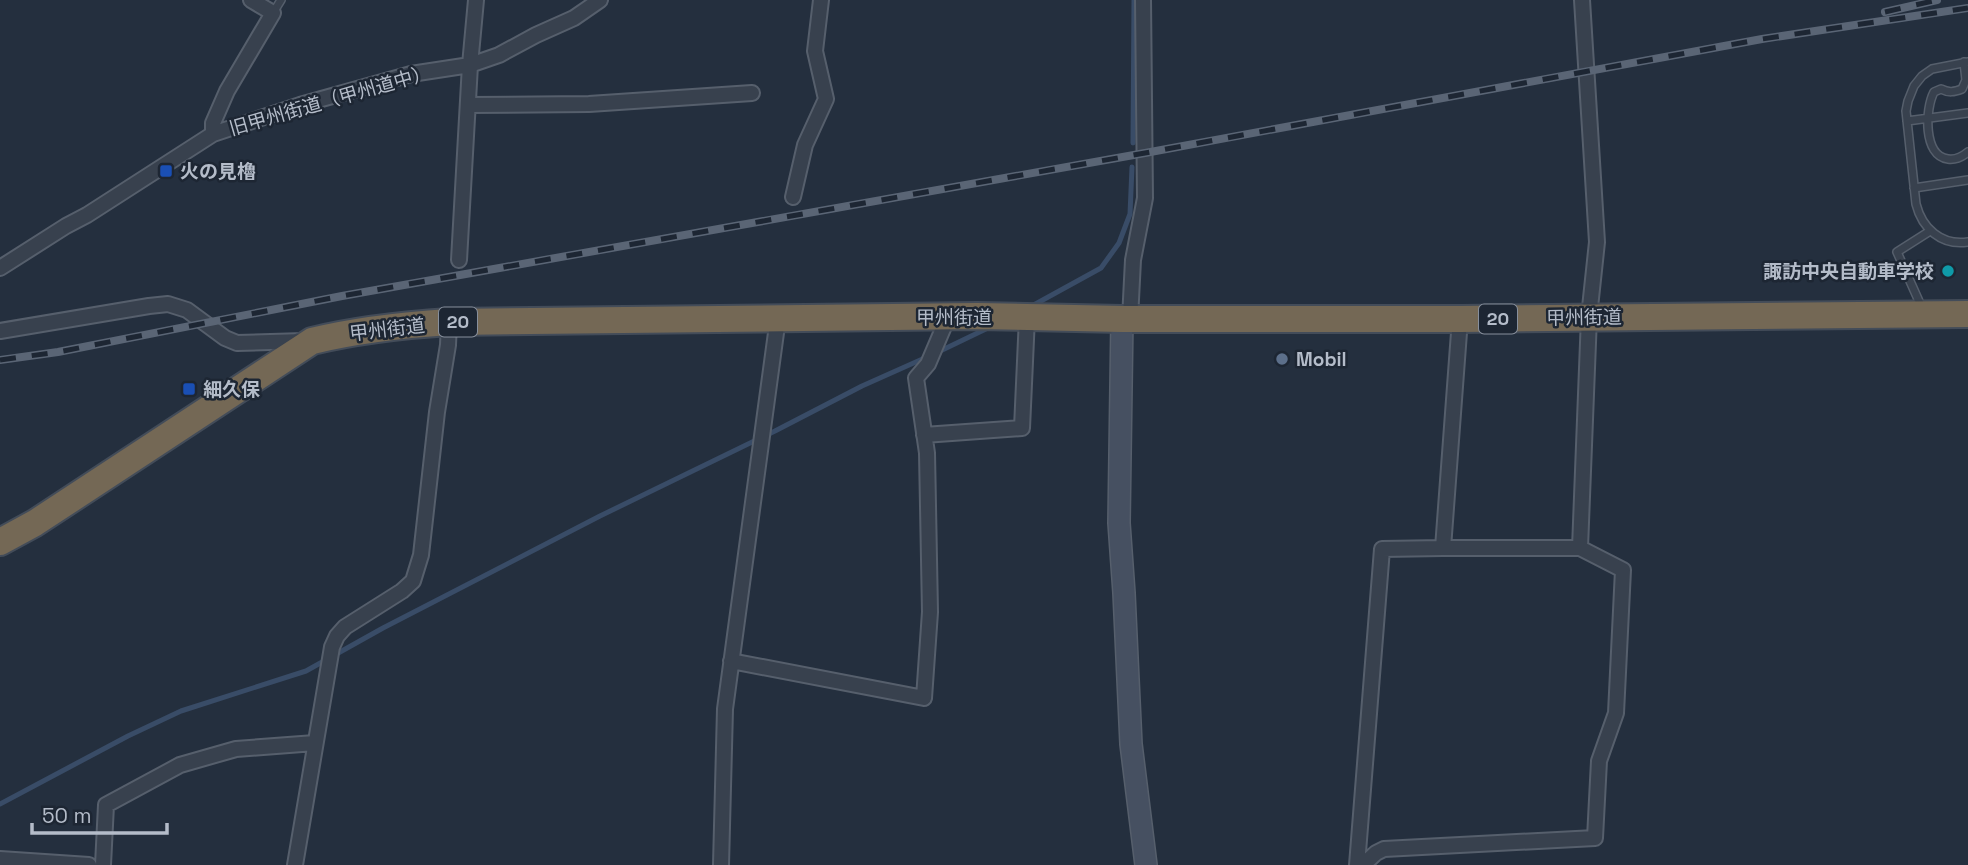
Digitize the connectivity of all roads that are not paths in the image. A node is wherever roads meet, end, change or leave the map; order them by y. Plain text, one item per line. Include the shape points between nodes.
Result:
1 (251, 0) edge
2 (476, 0) edge
3 (600, 0) edge
4 (821, 0) edge
5 (1143, 0) edge
6 (1582, 0) edge
7 (277, 6) edge
8 (1966, 62) edge
9 (470, 65) junction
10 (752, 93) dead end
11 (468, 105) junction
12 (1968, 113) edge
13 (1928, 119) junction
14 (1907, 121) junction
15 (213, 134) junction
16 (1968, 152) edge
17 (1968, 180) edge
18 (1914, 188) junction
19 (793, 197) dead end
20 (1930, 231) junction
21 (1968, 242) edge
22 (459, 260) dead end
23 (0, 268) edge
24 (1925, 314) junction
25 (1968, 314) edge
26 (1027, 317) junction
27 (1589, 317) junction
28 (778, 318) junction
29 (1126, 319) junction
30 (1460, 319) junction
31 (449, 323) junction
32 (943, 328) junction
33 (0, 331) edge
34 (312, 341) junction
35 (924, 435) junction
36 (0, 542) edge
37 (1443, 548) junction
38 (1580, 548) junction
39 (731, 661) junction
40 (316, 743) junction
41 (0, 859) edge
42 (89, 865) edge
43 (103, 865) edge
44 (295, 865) edge
45 (721, 865) edge
46 (1146, 865) edge
47 (1357, 865) edge
48 (1363, 865) edge

1 - 7 street
2 - 9 street
3 - 9 street, 旧甲州街道（甲州道中） via 574,18
4 - 19 street via 815,51 826,99 805,145
5 - 29 street via 1145,198
6 - 27 street via 1597,242
7 - 15 street via 227,91
8 - 13 lane via 1962,89 1934,92
8 - 14 lane via 1931,69 1922,76 1908,101
9 - 11 street
9 - 15 street, 旧甲州街道（甲州道中） via 411,74
10 - 11 street via 589,104
11 - 22 street
12 - 13 lane
13 - 14 lane
13 - 16 lane via 1935,153 1953,160
14 - 18 lane
15 - 23 street, 旧甲州街道（甲州道中）
17 - 18 lane
18 - 20 lane via 1920,218
20 - 21 lane via 1944,240
20 - 24 lane via 1897,252
24 - 25 highway, 甲州街道 / 20
24 - 27 highway, 甲州街道 / 20
26 - 29 highway, 甲州街道 / 20
26 - 32 highway, 甲州街道 / 20 via 976,316
26 - 35 street via 1022,428
27 - 30 highway, 甲州街道 / 20
27 - 38 street
28 - 31 highway, 甲州街道 / 20
28 - 32 highway, 甲州街道 / 20
28 - 39 street
29 - 30 highway, 甲州街道 / 20
29 - 46 street via 1119,523 1131,744
30 - 37 street
31 - 34 highway, 甲州街道 / 20 via 403,325
31 - 40 street via 421,555 412,581 402,591 337,636
32 - 35 street via 928,364 916,378
33 - 34 street via 168,304 187,310 237,343
34 - 36 highway, 甲州街道 / 20
35 - 39 street via 930,611 923,698
37 - 38 street
37 - 47 street via 1382,549
38 - 48 street via 1623,570 1616,712 1599,761 1595,838 1384,849
39 - 45 street via 725,709
40 - 43 street via 236,748 180,765 106,805
40 - 44 street
41 - 42 street

